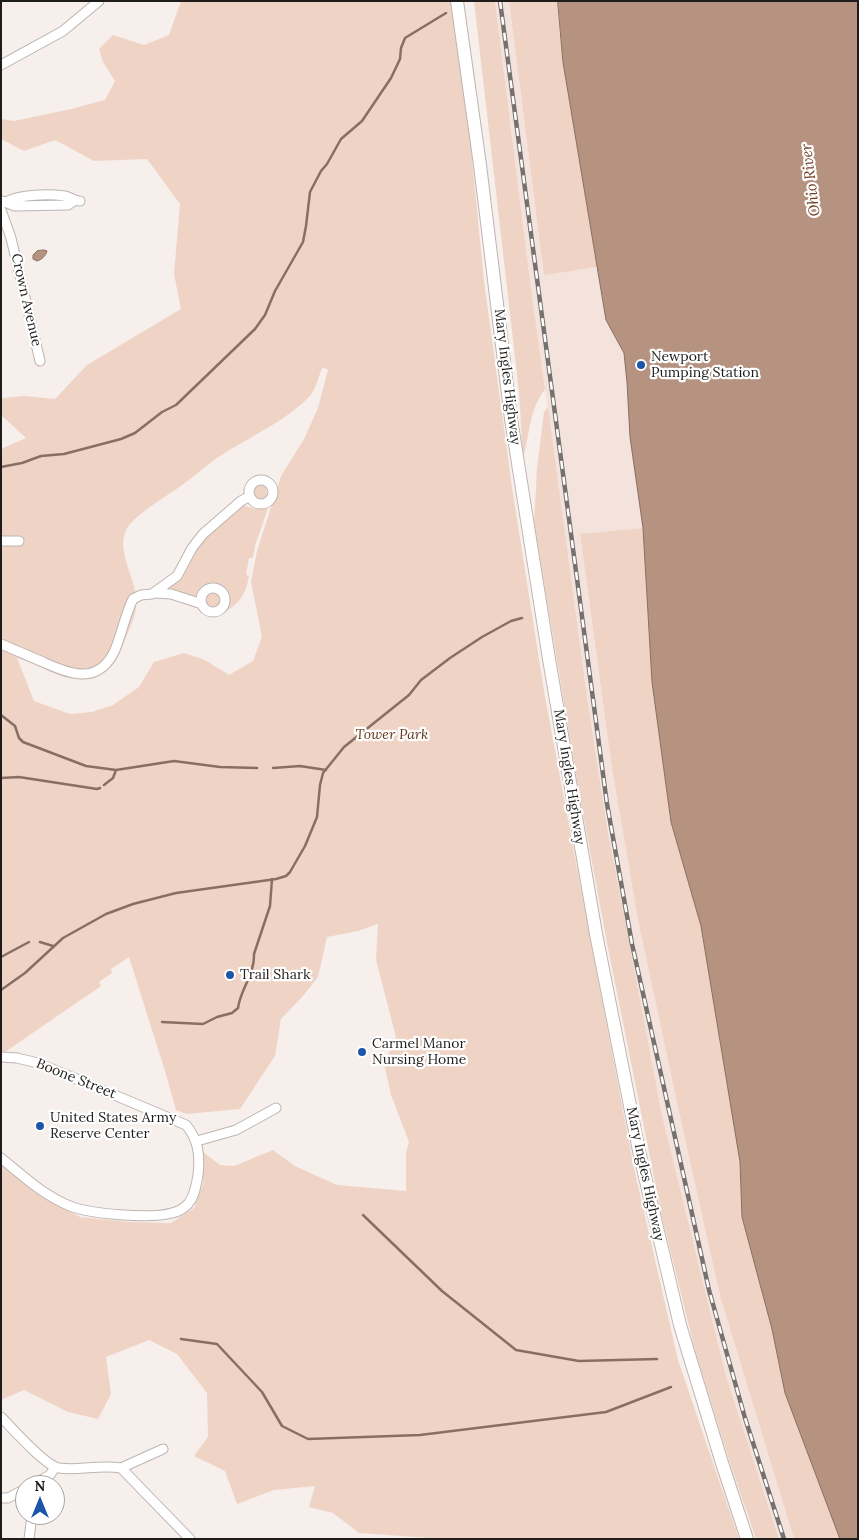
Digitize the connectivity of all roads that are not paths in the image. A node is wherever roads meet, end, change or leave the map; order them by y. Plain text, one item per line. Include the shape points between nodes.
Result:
1 (99, 1) edge
2 (457, 1) edge
3 (1, 65) edge
4 (77, 201) dead end
5 (3, 204) edge
6 (40, 361) dead end
7 (250, 496) dead end
8 (1, 541) edge
9 (19, 541) dead end
10 (152, 594) junction
11 (202, 601) dead end
12 (1, 644) edge
13 (1, 1057) edge
14 (276, 1108) dead end
15 (197, 1141) junction
16 (1, 1158) edge
17 (1, 1418) edge
18 (163, 1449) dead end
19 (55, 1467) junction
20 (121, 1468) junction
21 (50, 1475) edge
22 (15, 1494) edge
23 (1, 1498) edge
24 (31, 1525) edge
25 (29, 1539) edge
26 (190, 1539) edge
27 (747, 1539) edge

1 - 3 street via 63,31
2 - 27 street, Mary Ingles Highway via 511,418 597,941 639,1150 680,1325
4 - 5 street via 68,205 44,206
5 - 6 street, Crown Avenue
7 - 10 street via 203,534 177,576
8 - 9 street
10 - 11 street via 171,594 199,604
10 - 12 street via 133,599 115,650 100,669 90,674 72,674
13 - 15 street, Boone Street via 36,1062 178,1121 186,1125
14 - 15 street via 236,1130
15 - 16 street via 199,1164 193,1198 181,1209 161,1215 113,1214 70,1206 38,1189
17 - 19 street
18 - 20 street
19 - 20 street
19 - 21 street
20 - 26 street
22 - 23 street
24 - 25 street

